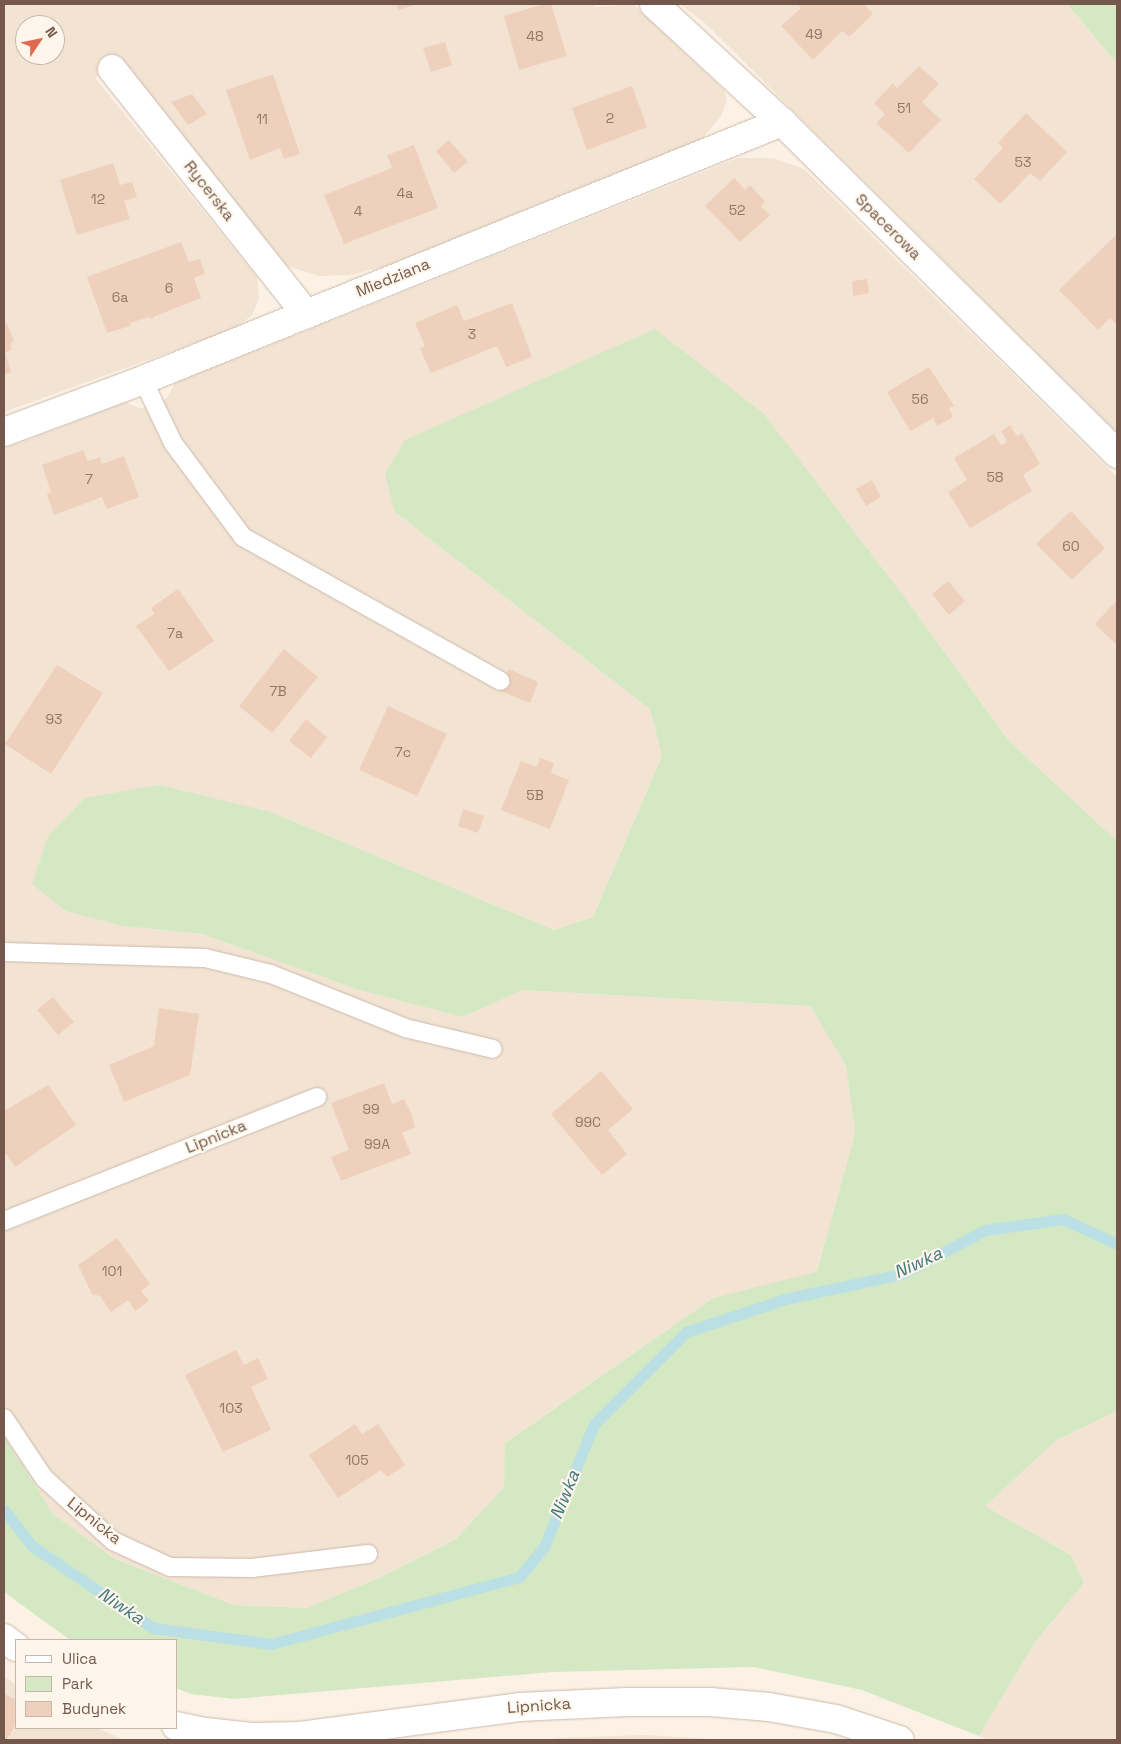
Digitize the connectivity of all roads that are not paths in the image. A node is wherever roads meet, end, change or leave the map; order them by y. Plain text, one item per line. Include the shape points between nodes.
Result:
1 (654, 4) edge
2 (112, 69) dead end
3 (782, 122) junction
4 (306, 314) junction
5 (143, 380) junction
6 (4, 432) edge
7 (1117, 454) edge
8 (500, 681) dead end
9 (4, 952) edge
10 (493, 1049) dead end
11 (317, 1097) dead end
12 (4, 1221) edge
13 (4, 1418) edge
14 (368, 1554) dead end
15 (4, 1638) edge
16 (15, 1646) edge
17 (178, 1726) edge
18 (900, 1740) edge

1 - 3 street, Spacerowa
2 - 4 street, Rycerska
3 - 4 street, Miedziana
3 - 7 street, Spacerowa
4 - 5 street, Miedziana
5 - 6 street, Miedziana
5 - 8 lane via 173,443 243,537
9 - 10 lane via 205,958 271,974 405,1028
11 - 12 lane, Lipnicka
13 - 14 lane, Lipnicka via 44,1478 99,1529 113,1541 170,1567 252,1568
15 - 16 street
17 - 18 street, Lipnicka via 252,1737 300,1736 519,1707 710,1702 769,1707 836,1719

